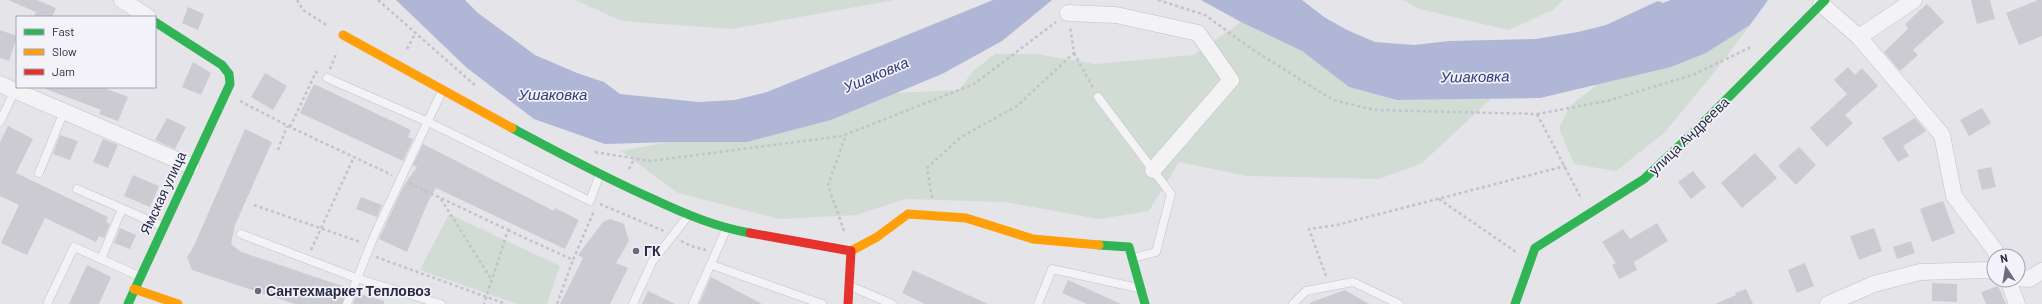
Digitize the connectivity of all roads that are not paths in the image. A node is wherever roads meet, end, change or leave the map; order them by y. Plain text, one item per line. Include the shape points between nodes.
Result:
1 (122, 0) edge
2 (1914, 0) edge
3 (1823, 2) edge
4 (1068, 13) road end
5 (146, 16) edge
6 (156, 23) edge
7 (343, 35) road end
8 (1859, 37) junction
9 (327, 78) road end
10 (0, 84) edge
11 (15, 90) junction
12 (442, 90) junction
13 (1098, 97) road end
14 (64, 111) junction
15 (0, 122) edge
16 (428, 122) junction
17 (191, 166) junction
18 (1153, 170) junction
19 (39, 172) dead end
20 (604, 177) junction
21 (77, 189) dead end
22 (122, 209) junction
23 (688, 215) junction
24 (163, 226) junction
25 (726, 229) junction
26 (241, 234) dead end
27 (1993, 248) edge
28 (851, 251) junction
29 (1132, 258) junction
30 (101, 259) junction
31 (712, 265) junction
32 (1986, 270) edge
33 (2042, 271) edge
34 (140, 276) junction
35 (356, 278) junction
36 (2026, 279) edge
37 (849, 286) junction
38 (1141, 288) junction
39 (2011, 288) edge
40 (134, 289) junction
41 (48, 302) dead end
42 (128, 304) edge
43 (178, 304) edge
44 (347, 304) edge
45 (441, 304) edge
46 (633, 304) edge
47 (693, 304) edge
48 (822, 304) edge
49 (848, 304) edge
50 (892, 304) edge
51 (1038, 304) edge
52 (1145, 304) edge
53 (1294, 304) edge
54 (1399, 304) edge
55 (1515, 304) edge
56 (1828, 304) edge
57 (2017, 304) edge

1 - 5 street
2 - 8 street
3 - 8 street
3 - 55 street, улица Андреева via 1644,179 1535,248
4 - 18 street via 1116,15 1198,33 1231,80
6 - 17 street, Ямская улица via 222,66 229,74 230,84
7 - 12 street
8 - 27 street via 1942,135 1954,196
9 - 16 lane
10 - 11 street
11 - 14 street
11 - 15 lane
12 - 16 lane
12 - 20 street
13 - 18 lane
14 - 17 street
14 - 19 lane
16 - 20 lane via 590,201
16 - 35 lane
17 - 24 street, Ямская улица
18 - 29 lane via 1171,194 1156,252
20 - 23 street
21 - 22 lane
22 - 24 lane
22 - 30 lane
23 - 25 street
23 - 46 lane via 652,262
24 - 34 street, Ямская улица
25 - 28 street
25 - 31 lane
26 - 35 lane
28 - 29 street via 877,237 908,214 966,218 1033,239 1129,247
28 - 37 street
29 - 38 street
30 - 34 lane
30 - 41 lane via 74,247
31 - 47 lane
31 - 48 lane
32 - 56 street via 1920,272 1874,284
33 - 36 street
34 - 40 street, Ямская улица
35 - 44 lane
35 - 45 lane
37 - 49 street
37 - 50 lane
38 - 51 lane via 1052,269
38 - 52 street
39 - 57 street
40 - 42 street, Ямская улица
40 - 43 street
53 - 54 lane via 1306,291 1354,282

